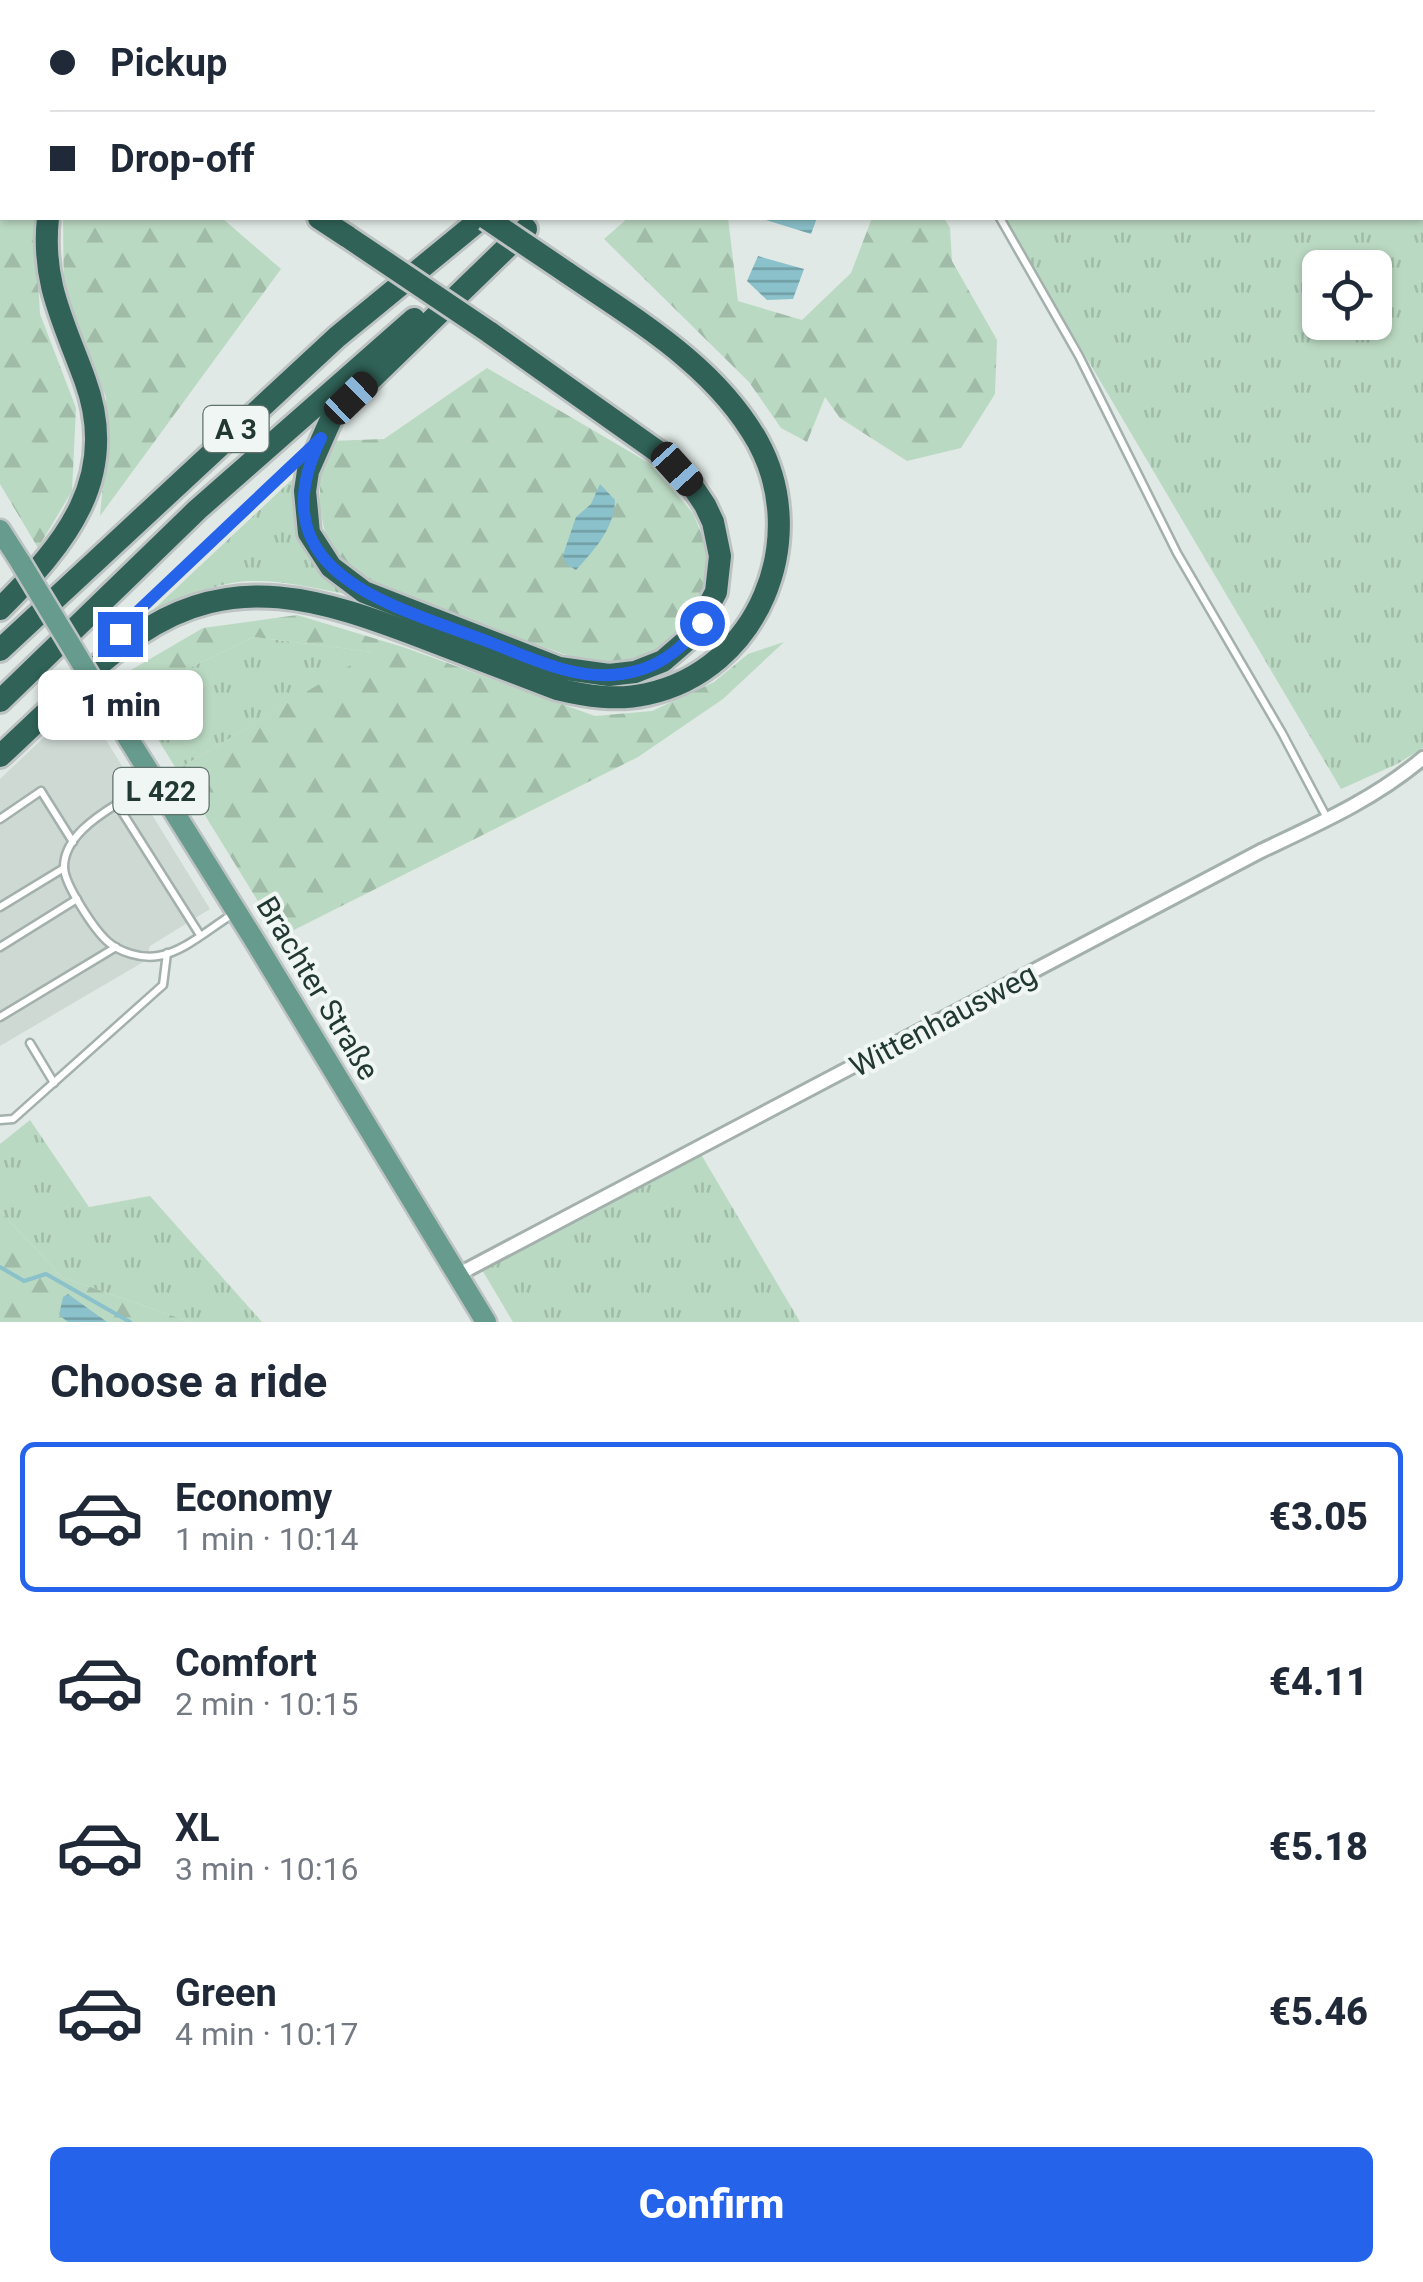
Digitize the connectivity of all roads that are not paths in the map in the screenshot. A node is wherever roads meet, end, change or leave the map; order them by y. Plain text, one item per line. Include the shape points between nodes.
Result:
1 (48, 220) edge
2 (322, 220) edge
3 (482, 220) edge
4 (487, 220) edge
5 (1001, 220) edge
6 (534, 223) edge
7 (321, 438) junction
8 (0, 530) edge
9 (0, 608) edge
10 (0, 650) edge
11 (91, 682) junction
12 (0, 701) edge
13 (0, 756) edge
14 (1423, 758) edge
15 (0, 819) edge
16 (1328, 819) junction
17 (72, 842) junction
18 (64, 868) junction
19 (78, 899) junction
20 (0, 907) edge
21 (236, 912) junction
22 (200, 934) junction
23 (0, 947) edge
24 (116, 947) junction
25 (166, 953) junction
26 (0, 1017) edge
27 (30, 1042) dead end
28 (54, 1083) junction
29 (0, 1120) edge
30 (457, 1275) junction
31 (486, 1322) edge

1 - 9 highway via 50,288 93,407 93,467 59,545
2 - 7 highway, bridge via 664,456 713,522 720,556 716,592 693,635 663,661 622,674 578,673 383,602 345,580 309,532 308,470
3 - 10 highway, A 3 via 323,350
4 - 11 highway, bridge via 696,366 735,407 768,464 778,505 778,555 762,604 723,656 692,678 647,694 585,696 357,613 303,598 252,596 166,619 140,633
5 - 16 lane via 1079,356 1177,553
6 - 7 highway via 332,418
6 - 12 highway, A 3 via 359,364
7 - 11 lane via 137,612
8 - 11 main road, L 422, bridge
11 - 13 highway
11 - 21 main road, Brachter Straße / L 422
14 - 16 street, Wittenhausweg
15 - 17 lane via 41,791
16 - 30 street, Wittenhausweg
17 - 18 lane
17 - 22 lane via 117,804
18 - 19 lane
18 - 20 lane
19 - 23 lane
19 - 24 lane
21 - 22 lane
21 - 30 main road, Brachter Straße / L 422
22 - 25 lane
24 - 25 lane via 129,954
24 - 26 lane
25 - 28 lane via 163,985
27 - 28 lane
28 - 29 lane via 13,1120
30 - 31 main road, Brachter Straße / L 422

